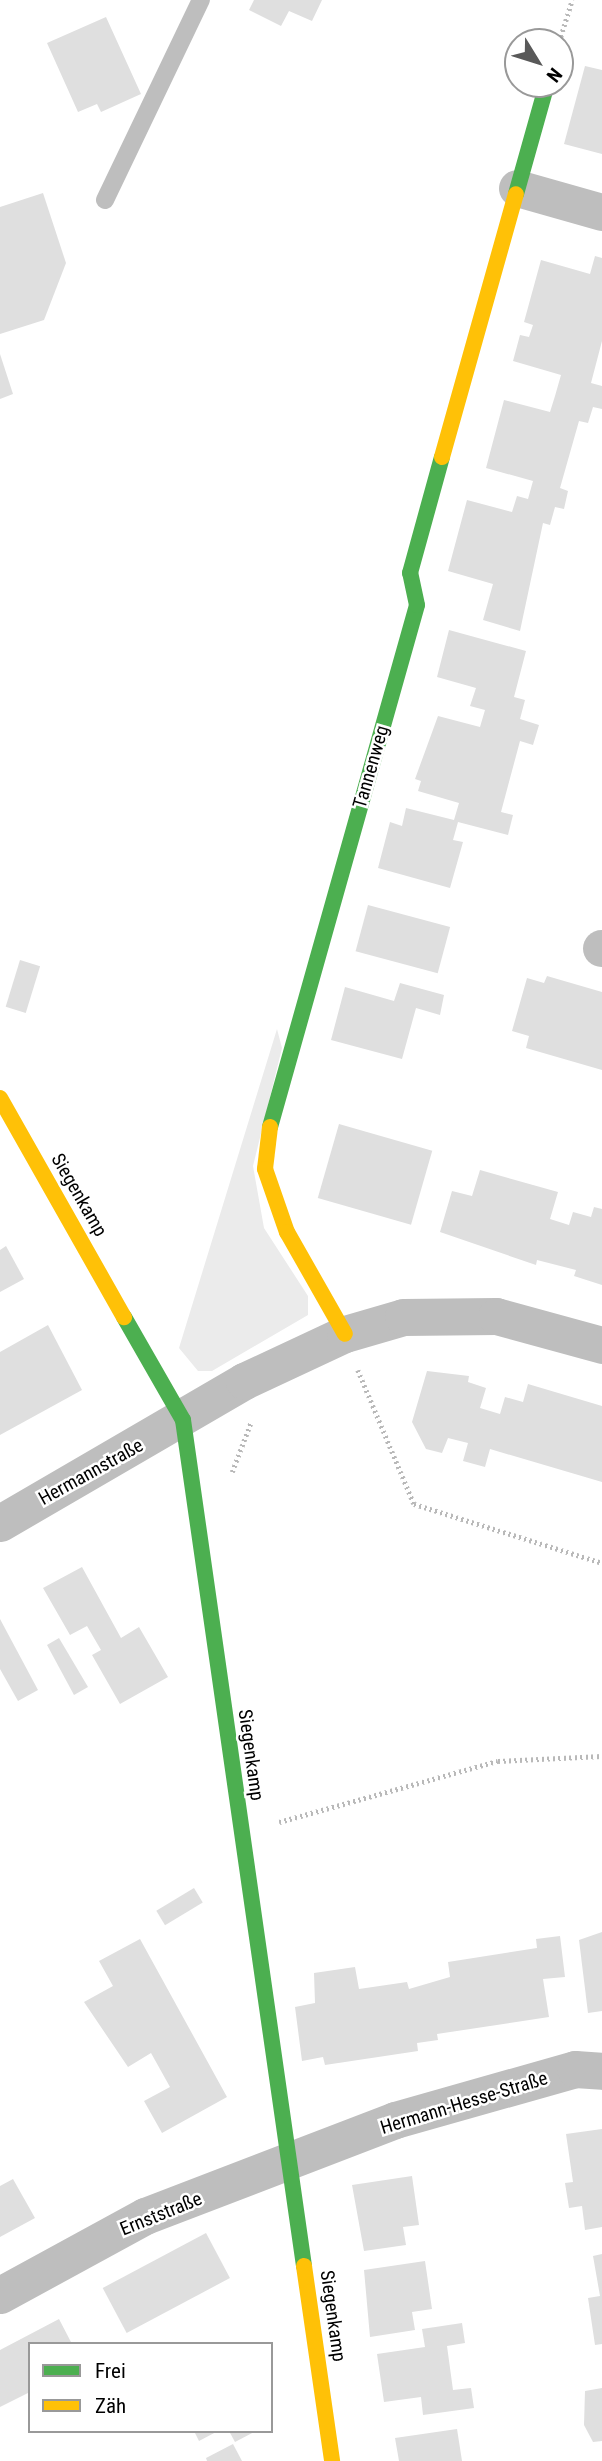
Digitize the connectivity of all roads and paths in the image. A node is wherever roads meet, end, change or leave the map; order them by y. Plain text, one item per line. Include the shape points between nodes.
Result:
1 (201, 0) edge
2 (572, 0) edge
3 (563, 28) edge
4 (543, 98) edge
5 (517, 188) junction
6 (105, 200) dead end
7 (602, 212) edge
8 (0, 1098) edge
9 (345, 1334) junction
10 (602, 1345) edge
11 (244, 1381) junction
12 (183, 1420) junction
13 (194, 1496) junction
14 (0, 1523) edge
15 (602, 1563) edge
16 (602, 1756) edge
17 (241, 1833) junction
18 (602, 2071) edge
19 (290, 2165) junction
20 (0, 2295) edge
21 (331, 2461) edge

1 - 6 lane
2 - 3 path
4 - 5 street, Tannenweg
5 - 7 street
5 - 9 street, Tannenweg via 410,573 417,605 272,1116 265,1169 287,1232
8 - 12 street, Siegenkamp
9 - 10 street, Hermannstraße via 448,1312 496,1316
9 - 11 street, Hermannstraße
9 - 15 path via 414,1504
11 - 12 street, Hermannstraße
11 - 13 path via 253,1407 243,1455 227,1478
12 - 13 street, Siegenkamp
12 - 14 street, Hermannstraße
13 - 17 street, Siegenkamp
16 - 17 path via 498,1761
17 - 19 street, Siegenkamp
18 - 19 street, Hermann-Hesse-Straße via 575,2070 395,2120
19 - 20 street, Ernststraße via 145,2216
19 - 21 street, Siegenkamp

